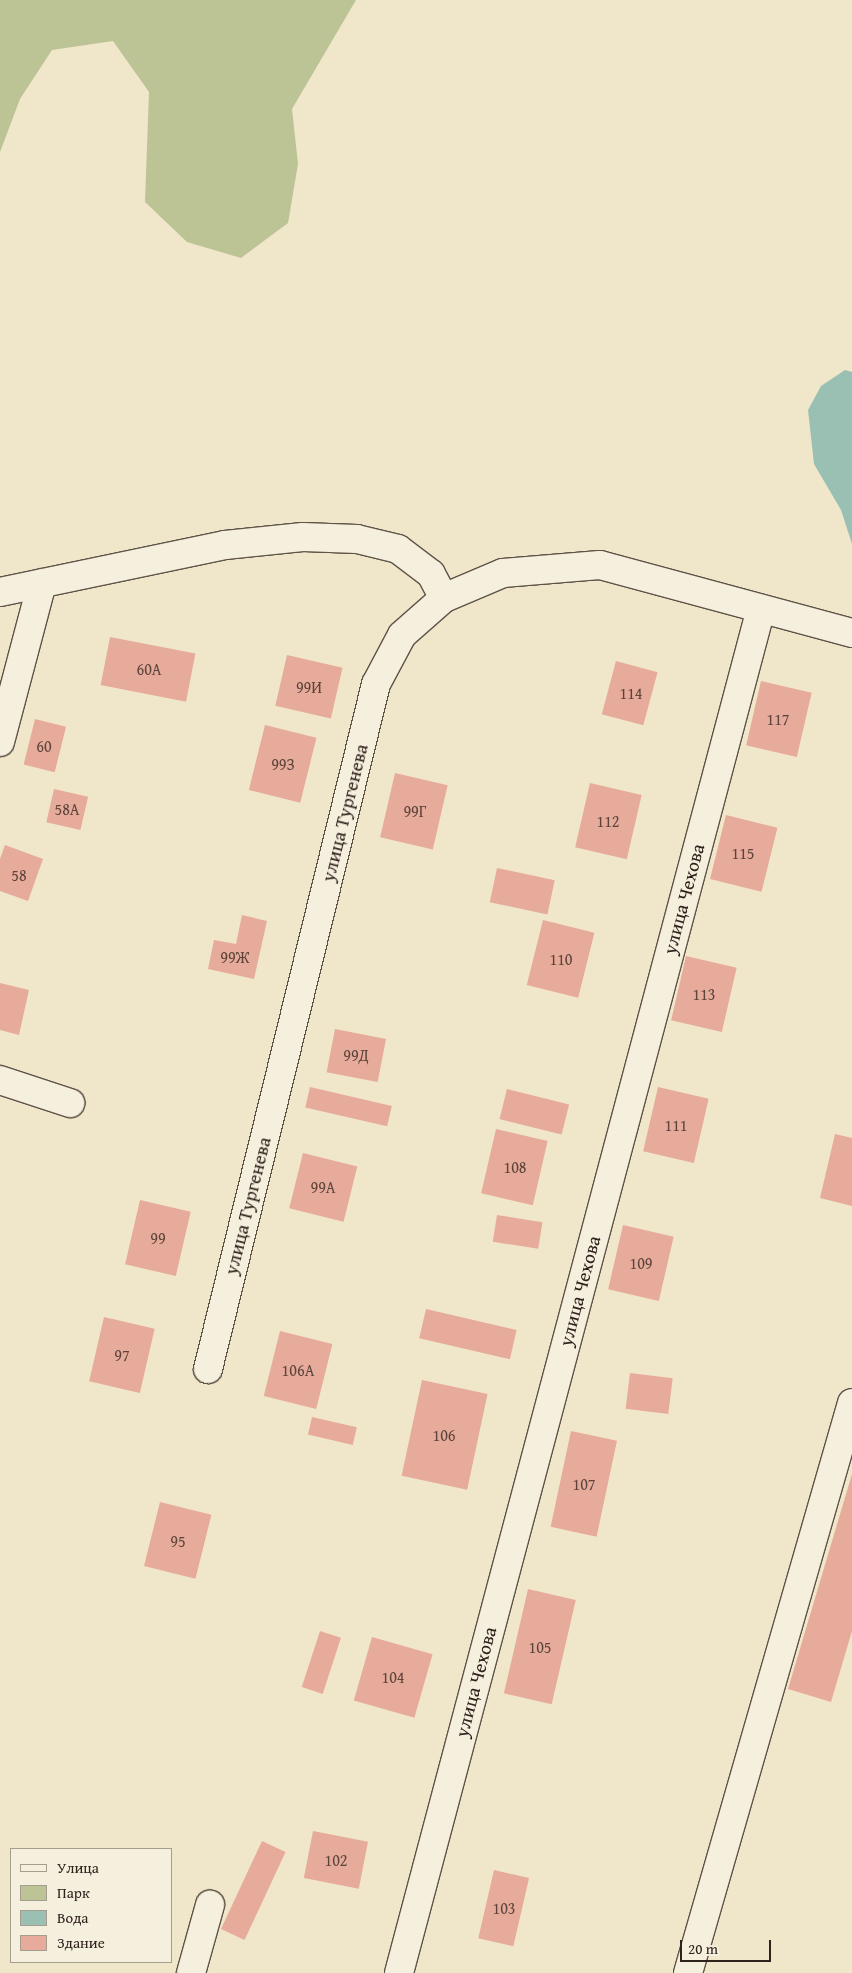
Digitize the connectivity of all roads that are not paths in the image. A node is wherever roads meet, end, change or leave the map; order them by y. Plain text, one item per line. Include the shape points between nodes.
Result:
1 (42, 584) junction
2 (0, 592) edge
3 (444, 598) junction
4 (761, 609) junction
5 (852, 633) edge
6 (0, 742) edge
7 (0, 1080) edge
8 (70, 1103) dead end
9 (208, 1369) dead end
10 (852, 1403) edge
11 (210, 1906) dead end
12 (191, 1973) edge
13 (399, 1973) edge
14 (688, 1973) edge

1 - 2 street
1 - 3 street via 234,544 276,538 348,539 398,549 431,574
1 - 6 street
3 - 4 street, улица Тургенева via 503,573 600,565
3 - 9 street, улица Тургенева via 402,635 376,684
4 - 5 street, улица Тургенева
4 - 13 street, улица Чехова
7 - 8 street
10 - 14 street
11 - 12 street

